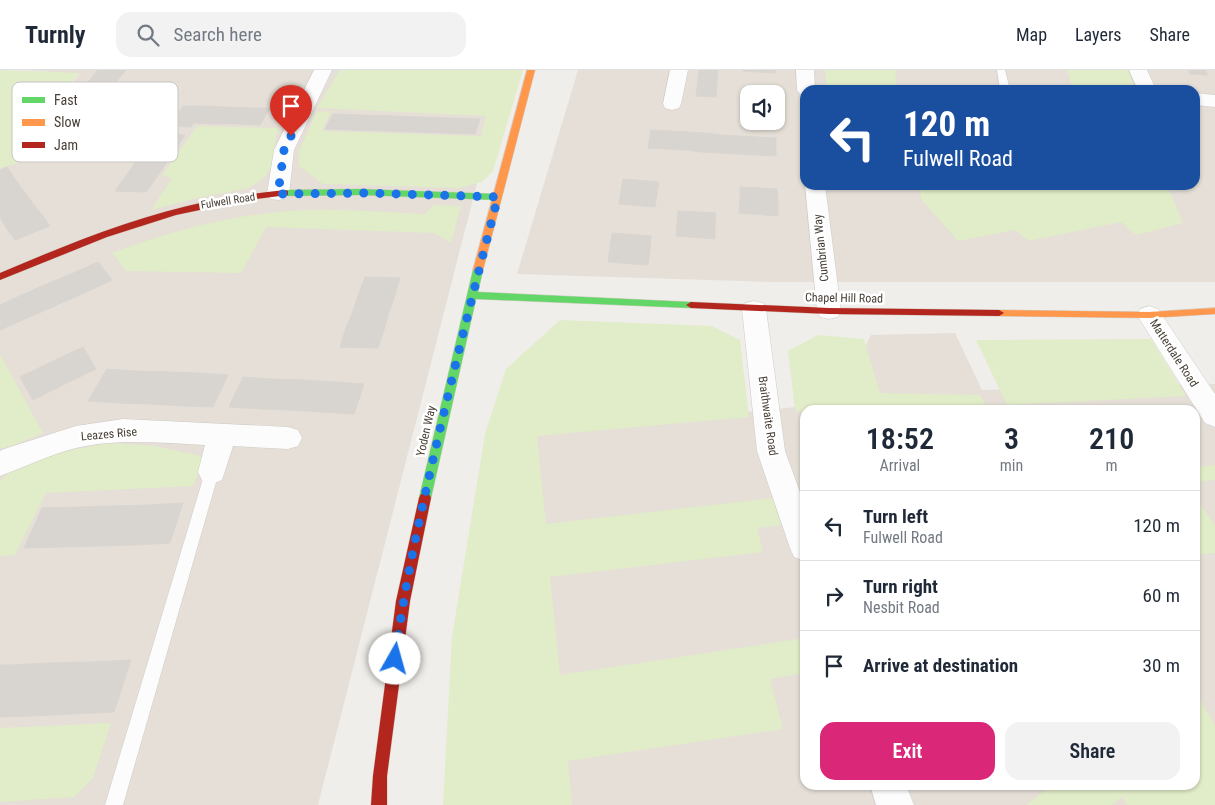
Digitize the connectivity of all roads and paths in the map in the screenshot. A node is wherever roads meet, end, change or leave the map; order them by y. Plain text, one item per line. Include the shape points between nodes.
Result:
1 (322, 70) edge
2 (531, 70) edge
3 (678, 70) edge
4 (804, 70) edge
5 (1001, 70) edge
6 (1138, 70) edge
7 (806, 85) edge
8 (1004, 85) edge
9 (1145, 85) edge
10 (1200, 100) edge
11 (1215, 101) edge
12 (672, 104) dead end
13 (816, 190) edge
14 (278, 194) junction
15 (498, 197) junction
16 (0, 277) edge
17 (472, 295) junction
18 (754, 309) junction
19 (1215, 311) edge
20 (829, 312) junction
21 (1149, 315) junction
22 (1215, 416) edge
23 (222, 435) junction
24 (288, 438) dead end
25 (0, 464) edge
26 (212, 472) joint
27 (800, 534) edge
28 (890, 790) edge
29 (114, 805) edge
30 (379, 805) edge
31 (895, 805) edge

1 - 14 street via 284,150
2 - 15 street, Yoden Way
3 - 12 street
4 - 7 street
5 - 8 lane
6 - 9 street
10 - 11 street
13 - 20 street, Cumbrian Way
14 - 15 street, Fulwell Road
14 - 16 street, Fulwell Road via 222,200 166,213 115,229
15 - 17 street, Yoden Way
17 - 18 street, Chapel Hill Road
17 - 30 street, Yoden Way via 403,601
18 - 20 street, Chapel Hill Road
18 - 27 street, Braithwaite Road via 771,451
19 - 21 street, Chapel Hill Road
20 - 21 street, Chapel Hill Road
21 - 22 street, Matterdale Road
23 - 24 street, Leazes Rise
23 - 25 street, Leazes Rise via 113,432 76,437
23 - 26 street
26 - 29 lane
28 - 31 street

